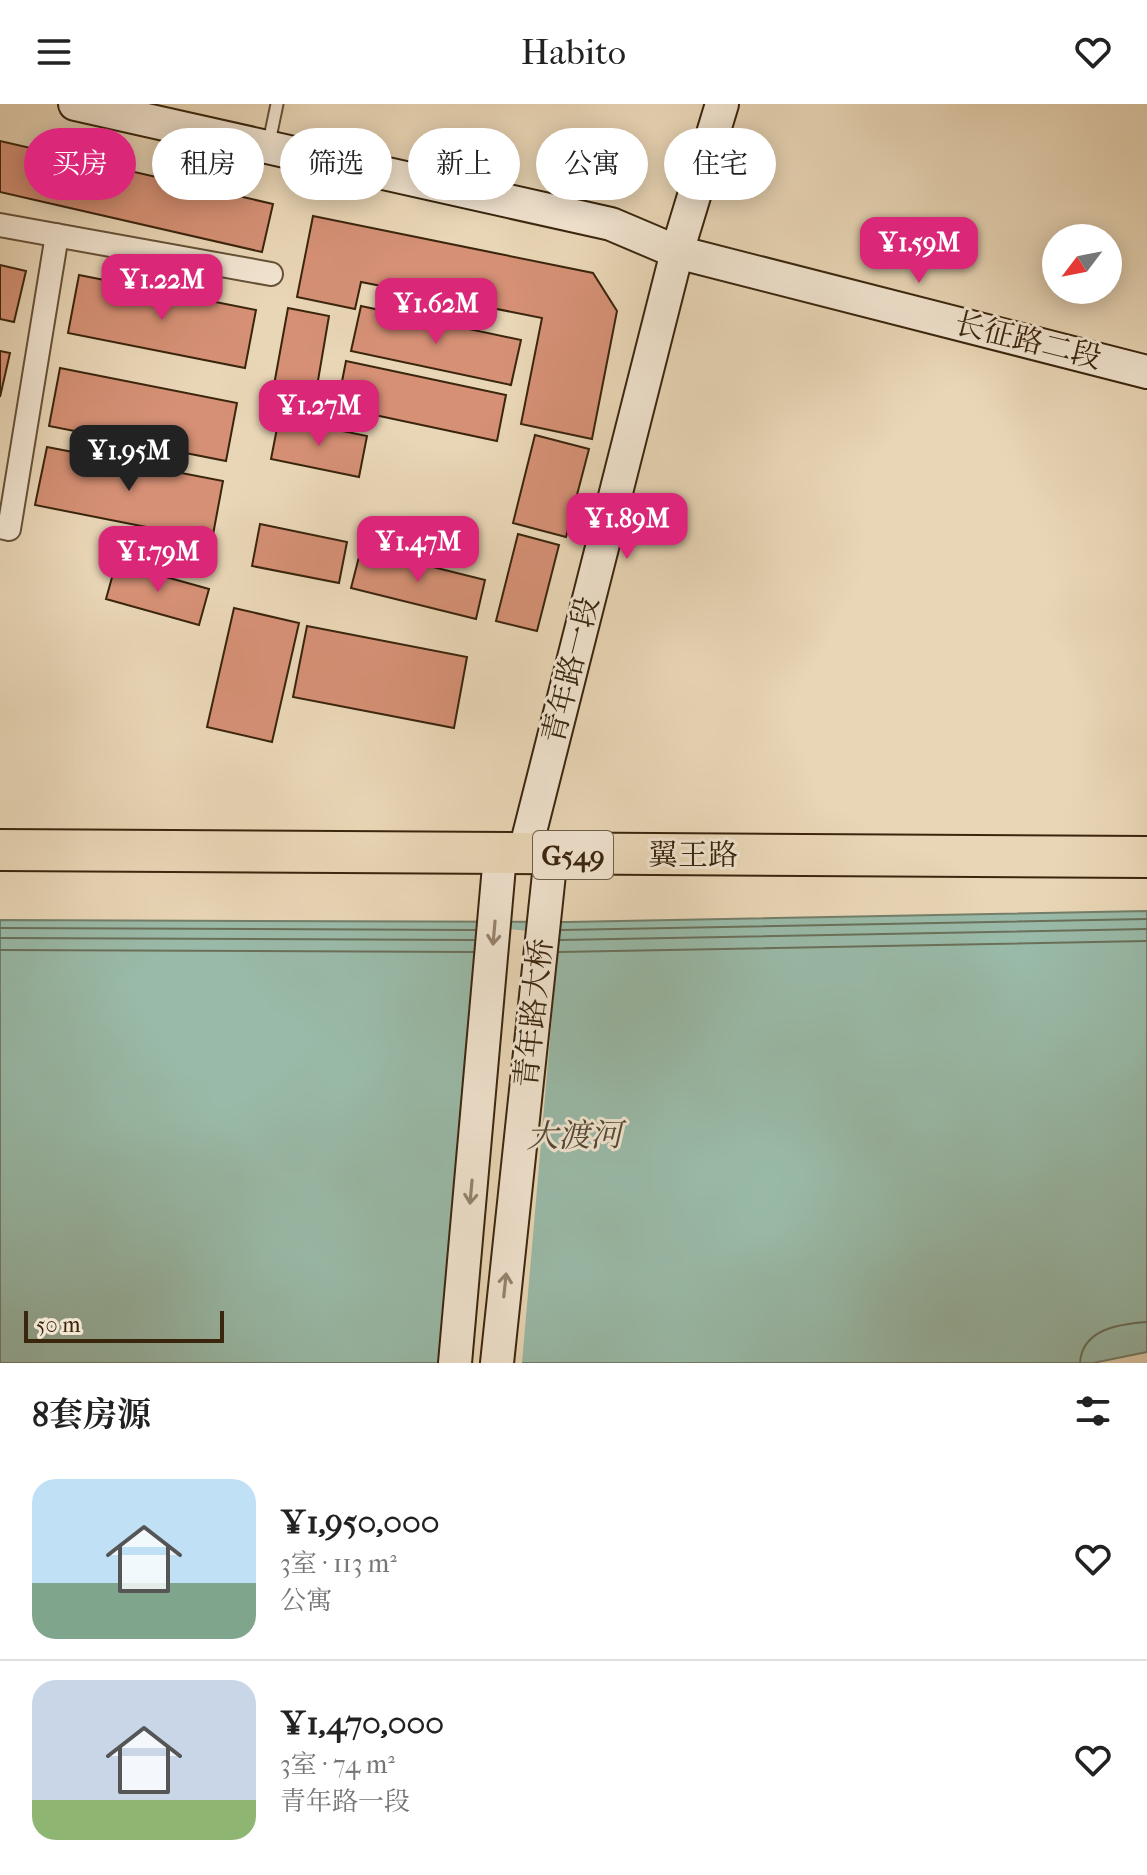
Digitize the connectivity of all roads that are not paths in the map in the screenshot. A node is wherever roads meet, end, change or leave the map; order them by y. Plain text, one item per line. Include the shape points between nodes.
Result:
1 (75, 104) edge
2 (277, 104) edge
3 (722, 104) edge
4 (268, 147) junction
5 (0, 225) edge
6 (57, 235) junction
7 (677, 252) junction
8 (271, 274) dead end
9 (1147, 372) edge
10 (0, 527) edge
11 (0, 850) edge
12 (525, 855) junction
13 (1147, 857) edge
14 (455, 1363) edge
15 (497, 1363) edge

1 - 4 street, 长征路二段
2 - 4 lane
3 - 7 street, 青年路一段
4 - 7 street, 长征路二段 via 611,224
5 - 6 street
6 - 8 street
6 - 10 street via 9,529
7 - 9 street, 长征路二段
7 - 12 street, 青年路一段
11 - 12 highway, 翼王路 / G549
12 - 13 highway, 翼王路 / G549
12 -> 14 street, 青年路大桥
15 -> 12 street, 青年路大桥

